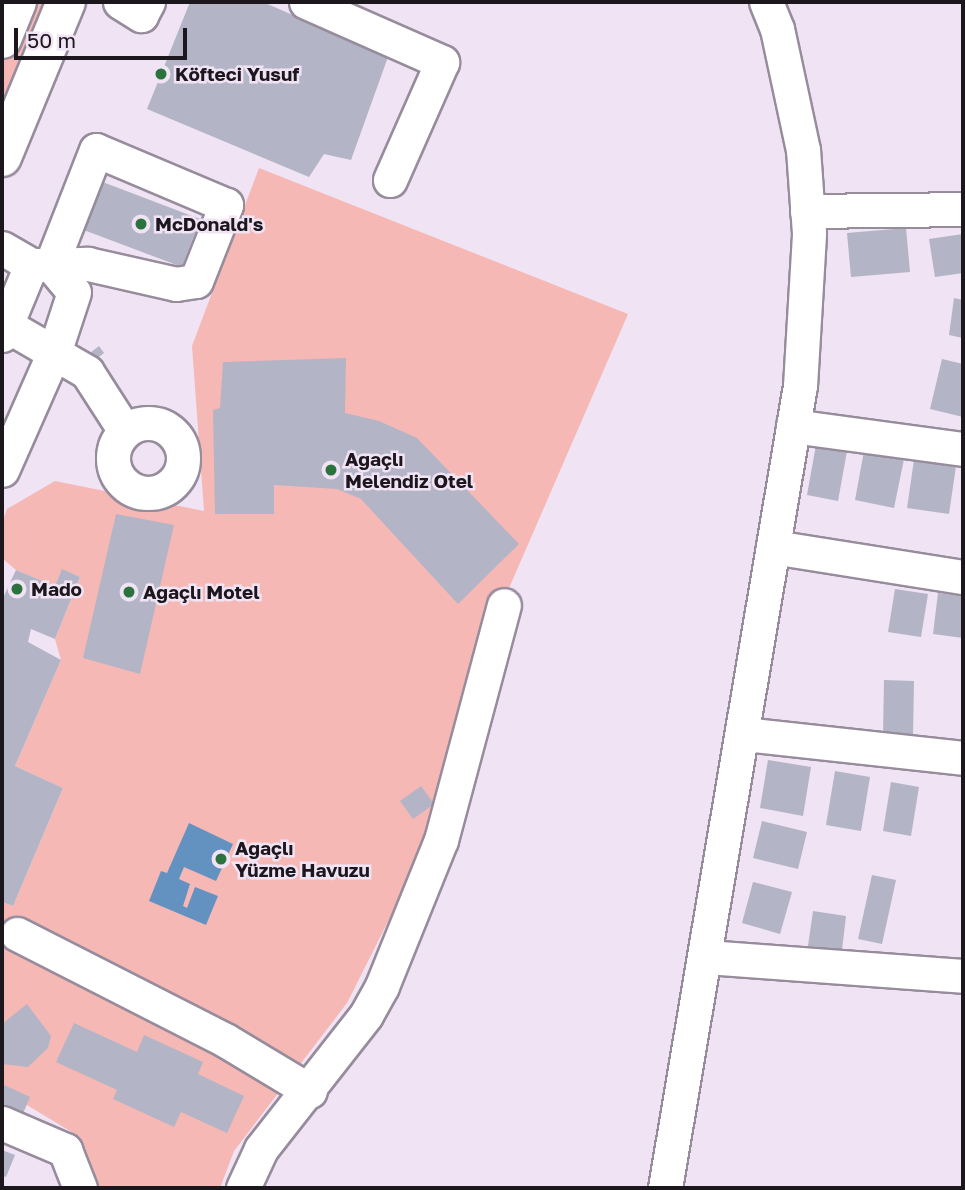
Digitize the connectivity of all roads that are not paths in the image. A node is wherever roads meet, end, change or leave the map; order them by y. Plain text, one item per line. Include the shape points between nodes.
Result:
1 (17, 2) edge
2 (66, 2) edge
3 (120, 2) edge
4 (148, 2) edge
5 (306, 2) edge
6 (766, 2) edge
7 (2, 40) edge
8 (2, 156) edge
9 (390, 180) dead end
10 (963, 209) edge
11 (807, 211) junction
12 (2, 248) edge
13 (41, 265) junction
14 (4, 330) edge
15 (55, 350) junction
16 (793, 426) junction
17 (125, 431) dead end
18 (963, 449) edge
19 (2, 470) edge
20 (773, 547) junction
21 (963, 578) edge
22 (504, 605) dead end
23 (743, 734) junction
24 (963, 758) edge
25 (17, 934) dead end
26 (706, 957) junction
27 (963, 976) edge
28 (310, 1091) junction
29 (2, 1123) edge
30 (80, 1188) edge
31 (243, 1188) edge
32 (665, 1188) edge

1 - 7 highway
2 - 8 highway
3 - 4 street via 141,15
5 - 9 street via 442,62
6 - 11 street via 777,29 803,150
10 - 11 street
11 - 16 street via 800,386
12 - 13 street
13 - 13 street via 88,264 176,284 196,281 226,205 96,150
13 - 14 street
13 - 15 street via 74,292
14 - 15 street
15 - 17 street via 87,372
15 - 19 street
16 - 18 street
16 - 20 street
20 - 21 street
20 - 23 street
22 - 28 street via 441,840 377,996
23 - 24 street
23 - 26 street
25 - 28 street via 225,1040
26 - 27 street
26 - 32 street
28 - 31 street via 261,1149
29 - 30 street via 65,1150

